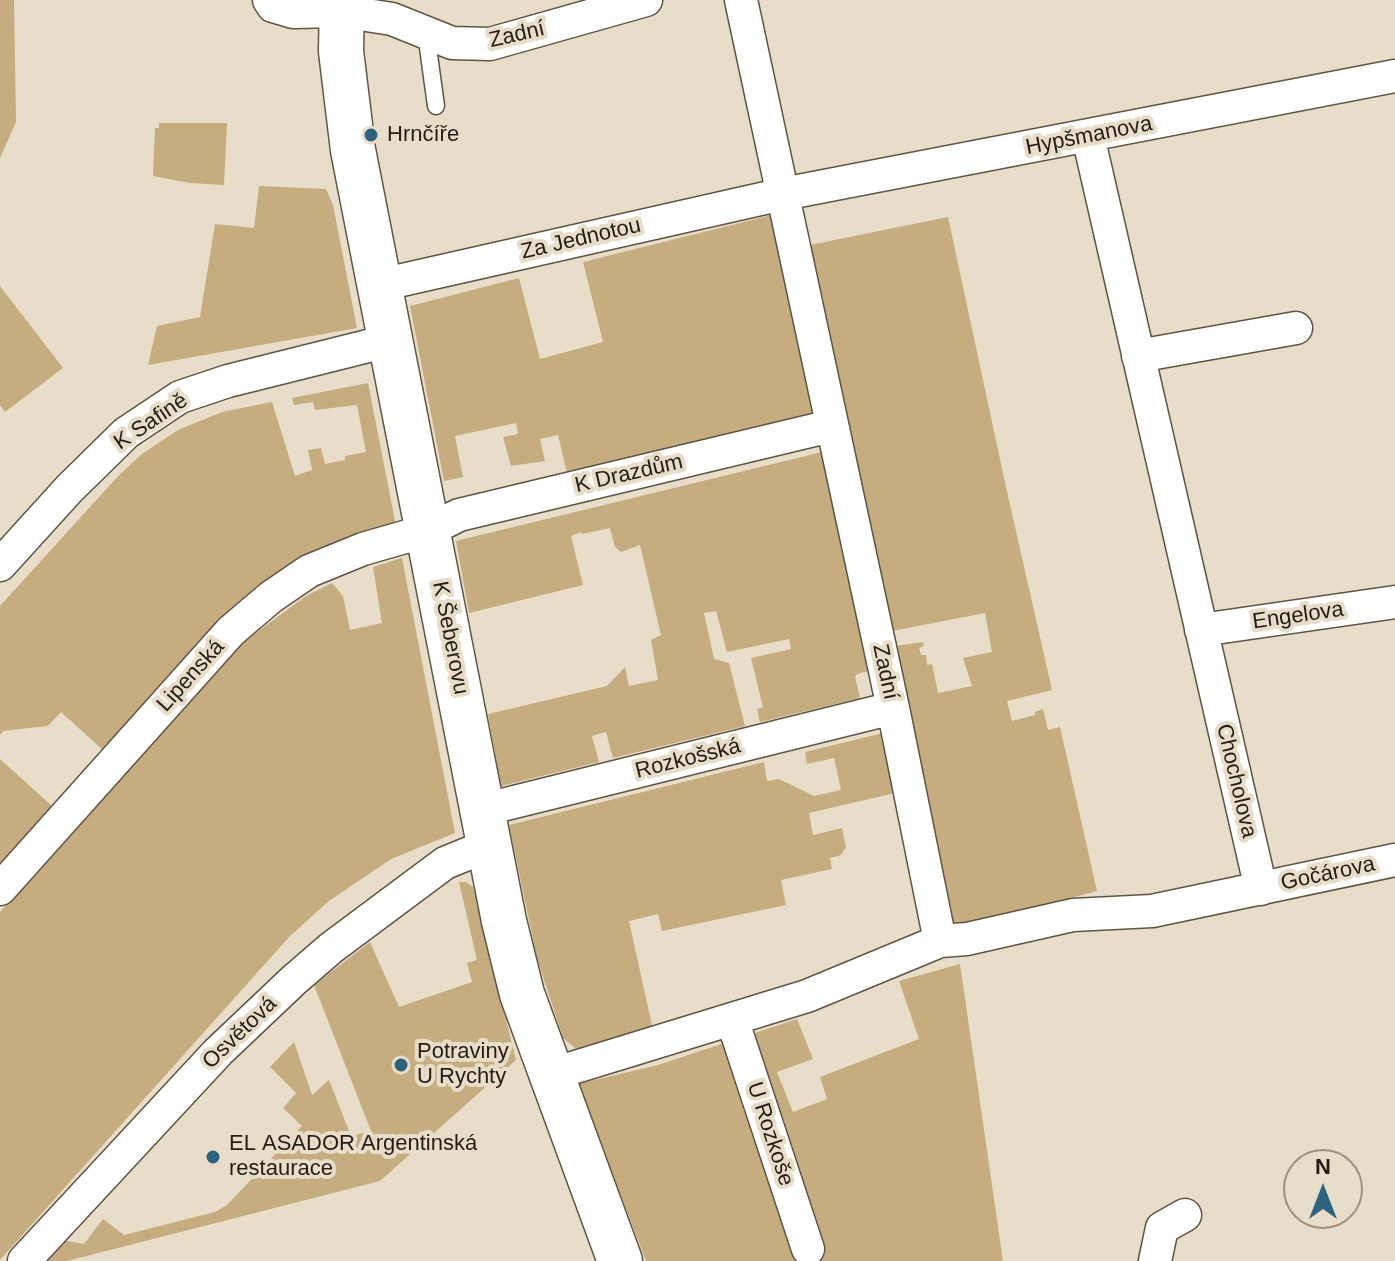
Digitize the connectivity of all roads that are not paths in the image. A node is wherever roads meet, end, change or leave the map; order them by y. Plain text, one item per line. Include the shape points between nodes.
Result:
1 (269, 0) edge
2 (646, 0) edge
3 (741, 0) edge
4 (342, 5) edge
5 (426, 33) junction
6 (1395, 76) edge
7 (436, 106) dead end
8 (1088, 136) junction
9 (783, 194) junction
10 (380, 285) junction
11 (1296, 328) dead end
12 (392, 340) junction
13 (1138, 356) junction
14 (831, 426) junction
15 (429, 530) junction
16 (0, 565) edge
17 (1395, 602) edge
18 (1201, 630) junction
19 (893, 708) junction
20 (486, 828) junction
21 (1395, 860) edge
22 (0, 889) edge
23 (1261, 889) junction
24 (940, 941) junction
25 (732, 1019) junction
26 (552, 1077) junction
27 (1185, 1215) dead end
28 (808, 1249) dead end
29 (24, 1261) edge
30 (620, 1261) edge
31 (1155, 1261) edge

1 - 4 street, Zadní via 293,12
2 - 5 street, Zadní via 490,44 452,43
3 - 9 street, Zadní
4 - 5 street, Zadní
4 - 10 street, K Šeberovu via 341,51 353,150
5 - 7 lane
6 - 8 street, Hypšmanova
8 - 9 street, Hypšmanova
8 - 13 street, Chocholova
9 - 10 street, Za Jednotou
9 - 14 street, Zadní
10 - 12 street, K Šeberovu
11 - 13 street
12 - 15 street, K Šeberovu
12 - 16 street, K Safině via 180,397 126,433
13 - 18 street, Chocholova
14 - 15 street, K Drazdům via 459,515
14 - 19 street, Zadní
15 - 20 street, K Šeberovu
15 - 22 street, Lipenská via 309,571 271,597 231,631
17 - 18 street, Engelova
18 - 23 street, Chocholova
19 - 20 street, Rozkošská
19 - 24 street, Zadní
20 - 26 street, K Šeberovu via 522,994
20 - 29 street, Osvětová via 294,980 218,1052
21 - 23 street, Gočárova
23 - 24 street via 1152,911 1073,915
24 - 25 street via 807,996
25 - 26 street
25 - 28 street, U Rozkoše
26 - 30 street, K Šeberovu
27 - 31 street via 1162,1228

